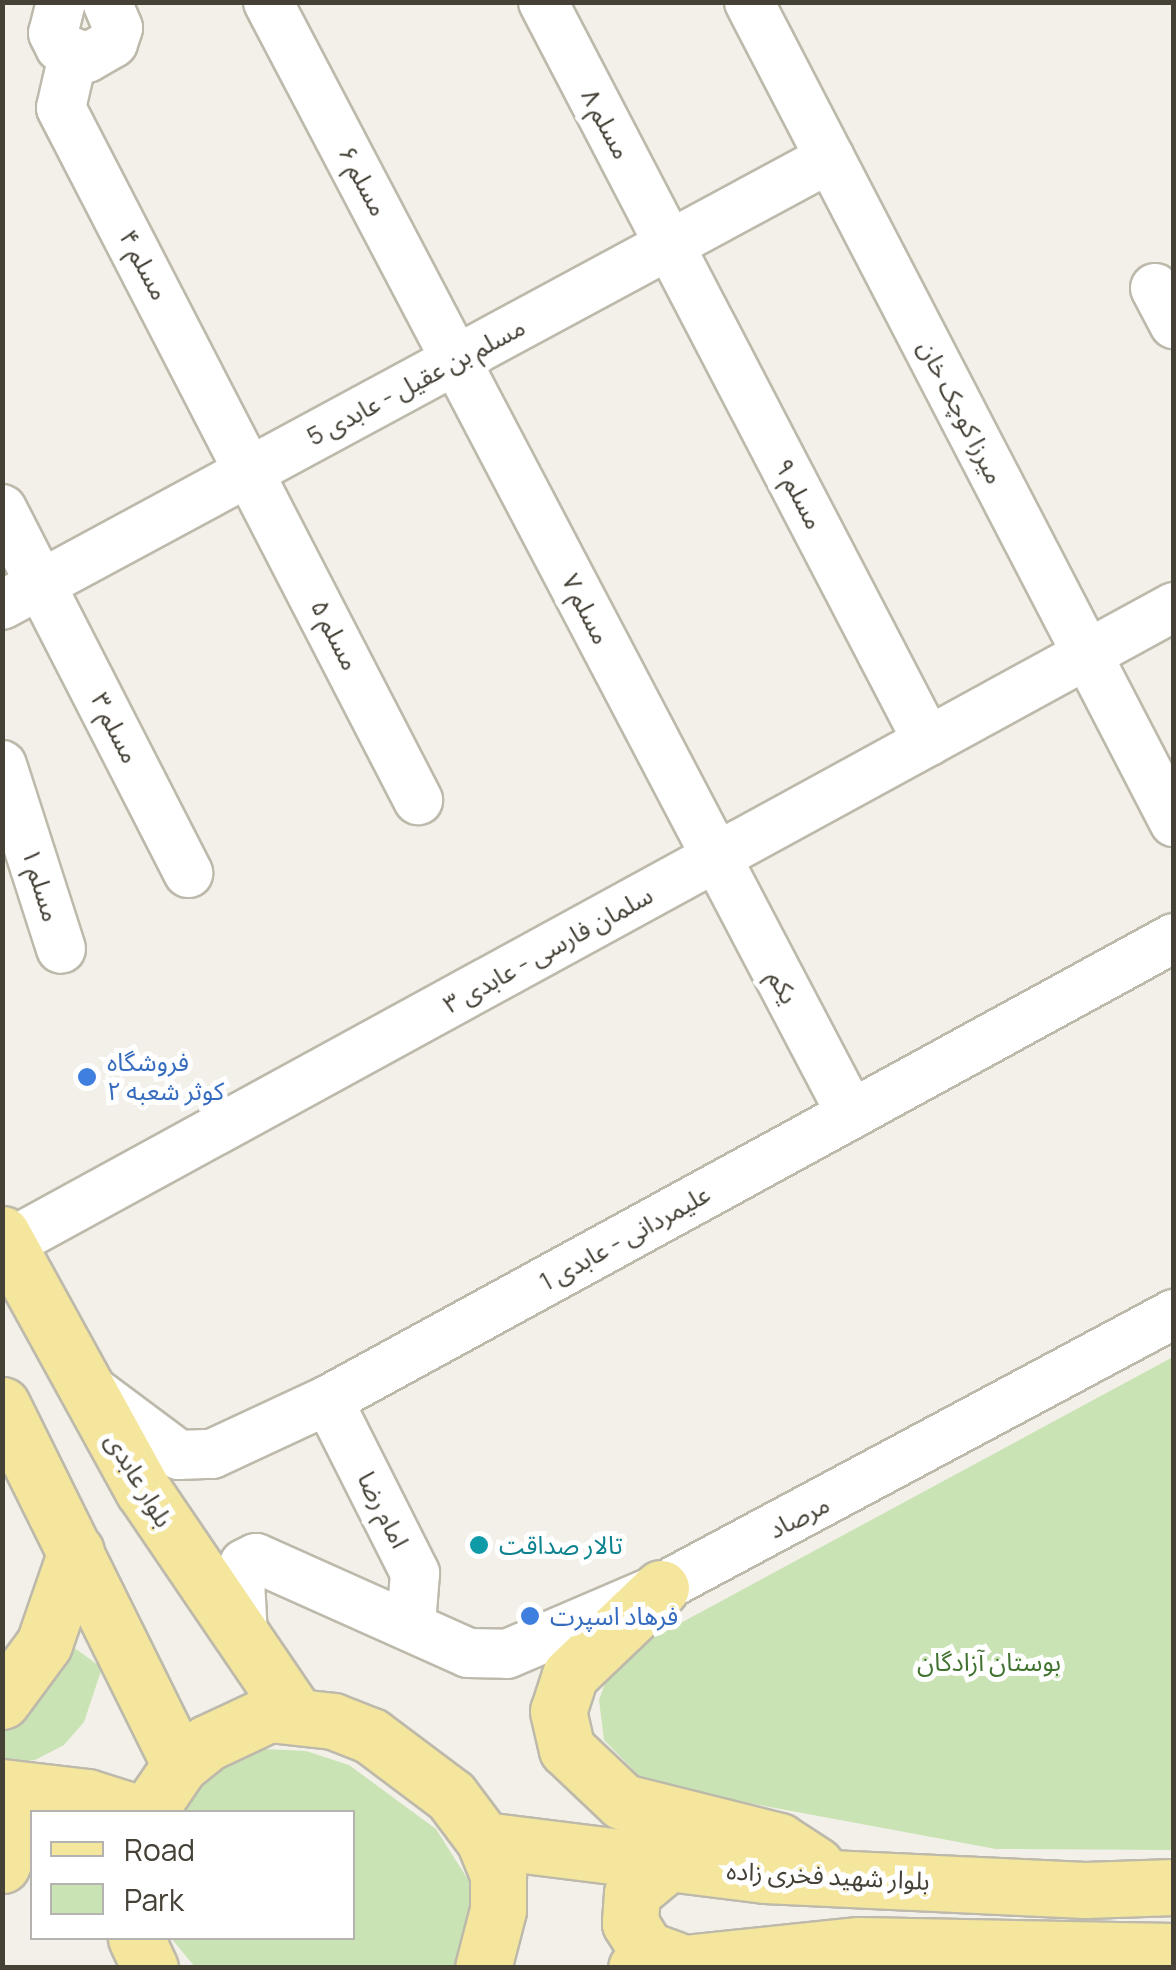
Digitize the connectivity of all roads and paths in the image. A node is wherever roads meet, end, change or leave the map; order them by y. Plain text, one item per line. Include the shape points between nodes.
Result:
1 (62, 2) edge
2 (268, 2) edge
3 (543, 2) edge
4 (749, 2) edge
5 (117, 6) edge
6 (72, 56) junction
7 (830, 158) junction
8 (670, 245) junction
9 (458, 359) junction
10 (252, 470) junction
11 (2, 509) edge
12 (22, 594) edge
13 (1174, 607) edge
14 (1088, 656) junction
15 (928, 742) junction
16 (2, 765) edge
17 (418, 800) dead end
18 (1171, 805) edge
19 (714, 859) junction
20 (188, 873) dead end
21 (1174, 938) edge
22 (60, 949) dead end
23 (851, 1114) junction
24 (5, 1239) edge
25 (1174, 1314) edge
26 (80, 1379) junction
27 (328, 1400) junction
28 (2, 1405) edge
29 (76, 1551) junction
30 (661, 1588) junction
31 (411, 1624) junction
32 (243, 1636) junction
33 (2, 1700) edge
34 (295, 1714) junction
35 (180, 1765) junction
36 (2, 1788) edge
37 (128, 1810) edge
38 (149, 1810) edge
39 (484, 1840) junction
40 (2, 1864) edge
41 (666, 1865) junction
42 (835, 1878) junction
43 (2, 1882) edge
44 (1174, 1887) edge
45 (30, 1890) edge
46 (137, 1940) edge
47 (859, 1945) junction
48 (1174, 1951) edge
49 (655, 1964) edge
50 (150, 1968) edge
51 (483, 1968) edge
52 (768, 1968) edge

1 - 6 street via 53,33
2 - 9 street, مسلم ۶
3 - 8 street, مسلم ۸
4 - 7 street, میرزا کوچک خان
5 - 6 street via 113,42 87,58
6 - 10 street, مسلم ۴ via 61,108
7 - 8 street, مسلم بن عقیل - عابدی 5
7 - 14 street, میرزا کوچک خان
8 - 9 street, مسلم بن عقیل - عابدی 5
8 - 15 street, مسلم ۹
9 - 10 street, مسلم بن عقیل - عابدی 5
9 - 19 street, مسلم ۷
10 - 12 street, مسلم بن عقیل - عابدی 5
10 - 17 street, مسلم ۵
11 - 12 street, مسلم ۳
12 - 20 street, مسلم ۳
13 - 14 street, سلمان فارسی - عابدی ۳
14 - 15 street, سلمان فارسی - عابدی ۳
14 - 18 street, میرزا کوچک خان
15 - 19 street, سلمان فارسی - عابدی ۳
16 - 22 street, مسلم ۱
19 - 23 street, یکم
19 - 24 street, سلمان فارسی - عابدی ۳
21 - 23 street, علیمردانی - عابدی 1
23 - 27 street, علیمردانی - عابدی 1
24 - 26 main road, بلوار عابدی
25 - 30 street, مرصاد
26 - 27 street, علیمردانی - عابدی 1 via 147,1437 179,1455 212,1454
26 - 32 main road, بلوار عابدی via 186,1557
27 - 31 street, امام رضا via 414,1573
28 - 29 main road
29 - 33 main road via 44,1644
29 - 35 main road
30 - 31 street, مرصاد via 507,1654 468,1653
30 - 42 main road via 570,1676 558,1710 567,1749 623,1802 779,1841
31 - 32 street, مرصاد via 256,1558 244,1564 240,1580
32 - 34 main road, بلوار عابدی
34 - 35 main road via 237,1726
34 - 39 main road via 371,1736 419,1768
35 - 38 main road
36 - 37 main road via 87,1797
36 - 40 main road via 18,1824
39 - 41 main road, بلوار شهید فخری زاده
39 - 51 main road via 498,1875 498,1910
41 - 42 main road, بلوار شهید فخری زاده
41 - 49 main road via 632,1893 630,1923
42 - 44 main road, بلوار شهید فخری زاده
43 - 45 main road
46 - 50 main road
47 - 48 main road
47 - 49 main road
47 - 52 main road

